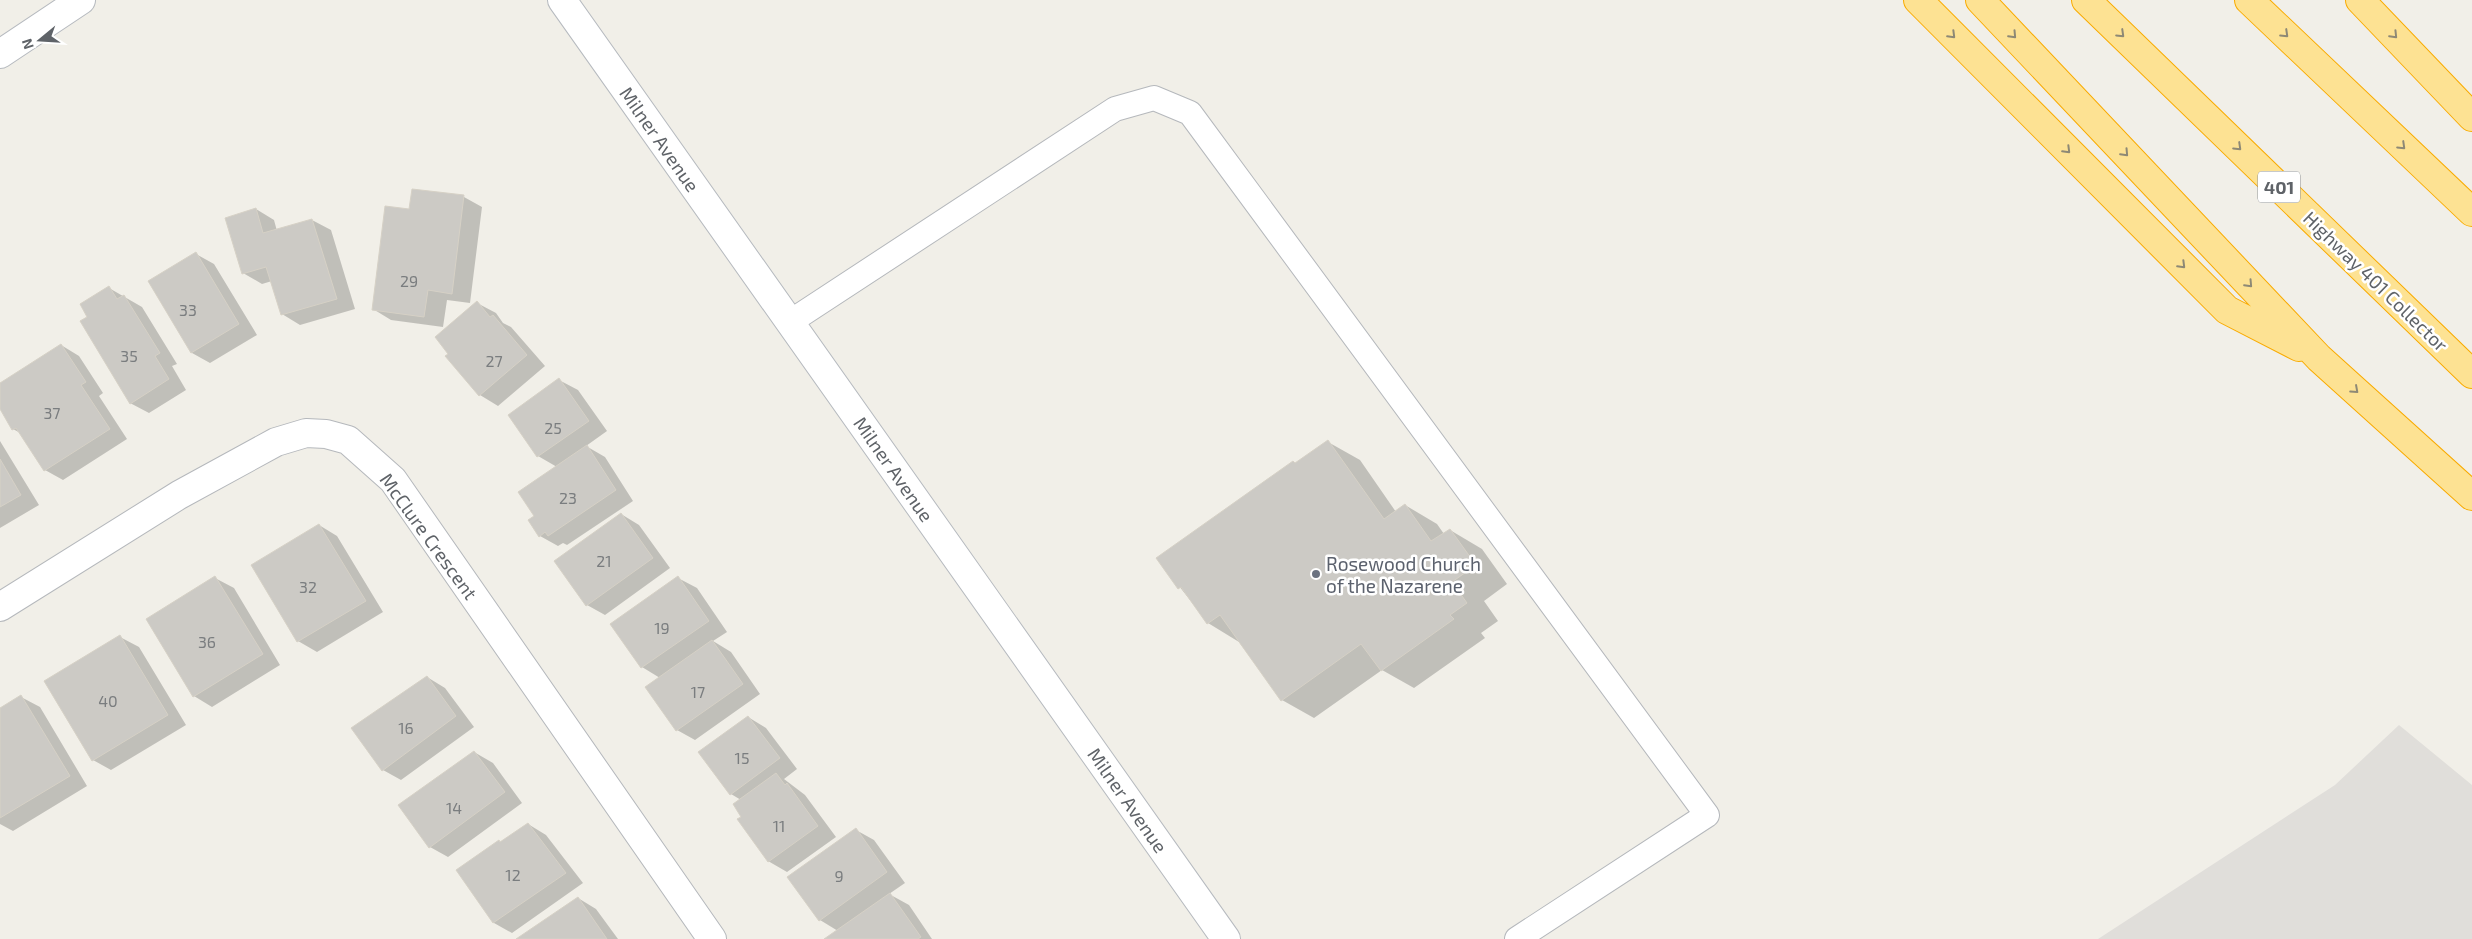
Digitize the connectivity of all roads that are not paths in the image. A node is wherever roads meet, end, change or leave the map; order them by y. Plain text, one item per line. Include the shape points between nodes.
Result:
1 (80, 0) edge
2 (562, 0) edge
3 (1918, 0) edge
4 (1980, 0) edge
5 (2086, 0) edge
6 (2250, 0) edge
7 (2360, 0) edge
8 (0, 54) edge
9 (2472, 116) edge
10 (2472, 212) edge
11 (790, 322) junction
12 (2319, 358) junction
13 (2472, 374) edge
14 (2472, 496) edge
15 (0, 607) edge
16 (712, 939) edge
17 (1226, 939) edge
18 (1518, 939) edge

1 - 8 main road
2 - 11 main road, Milner Avenue
3 -> 12 highway via 2227,310
4 -> 12 highway
5 -> 13 highway, Highway 401 Collector / 401
6 -> 10 highway
7 -> 9 highway
11 - 17 main road, Milner Avenue
11 - 18 lane via 1115,109 1154,98 1190,113 1707,815
12 -> 14 highway
15 - 16 main road, McClure Crescent via 179,496 276,442 306,433 348,440 393,480

